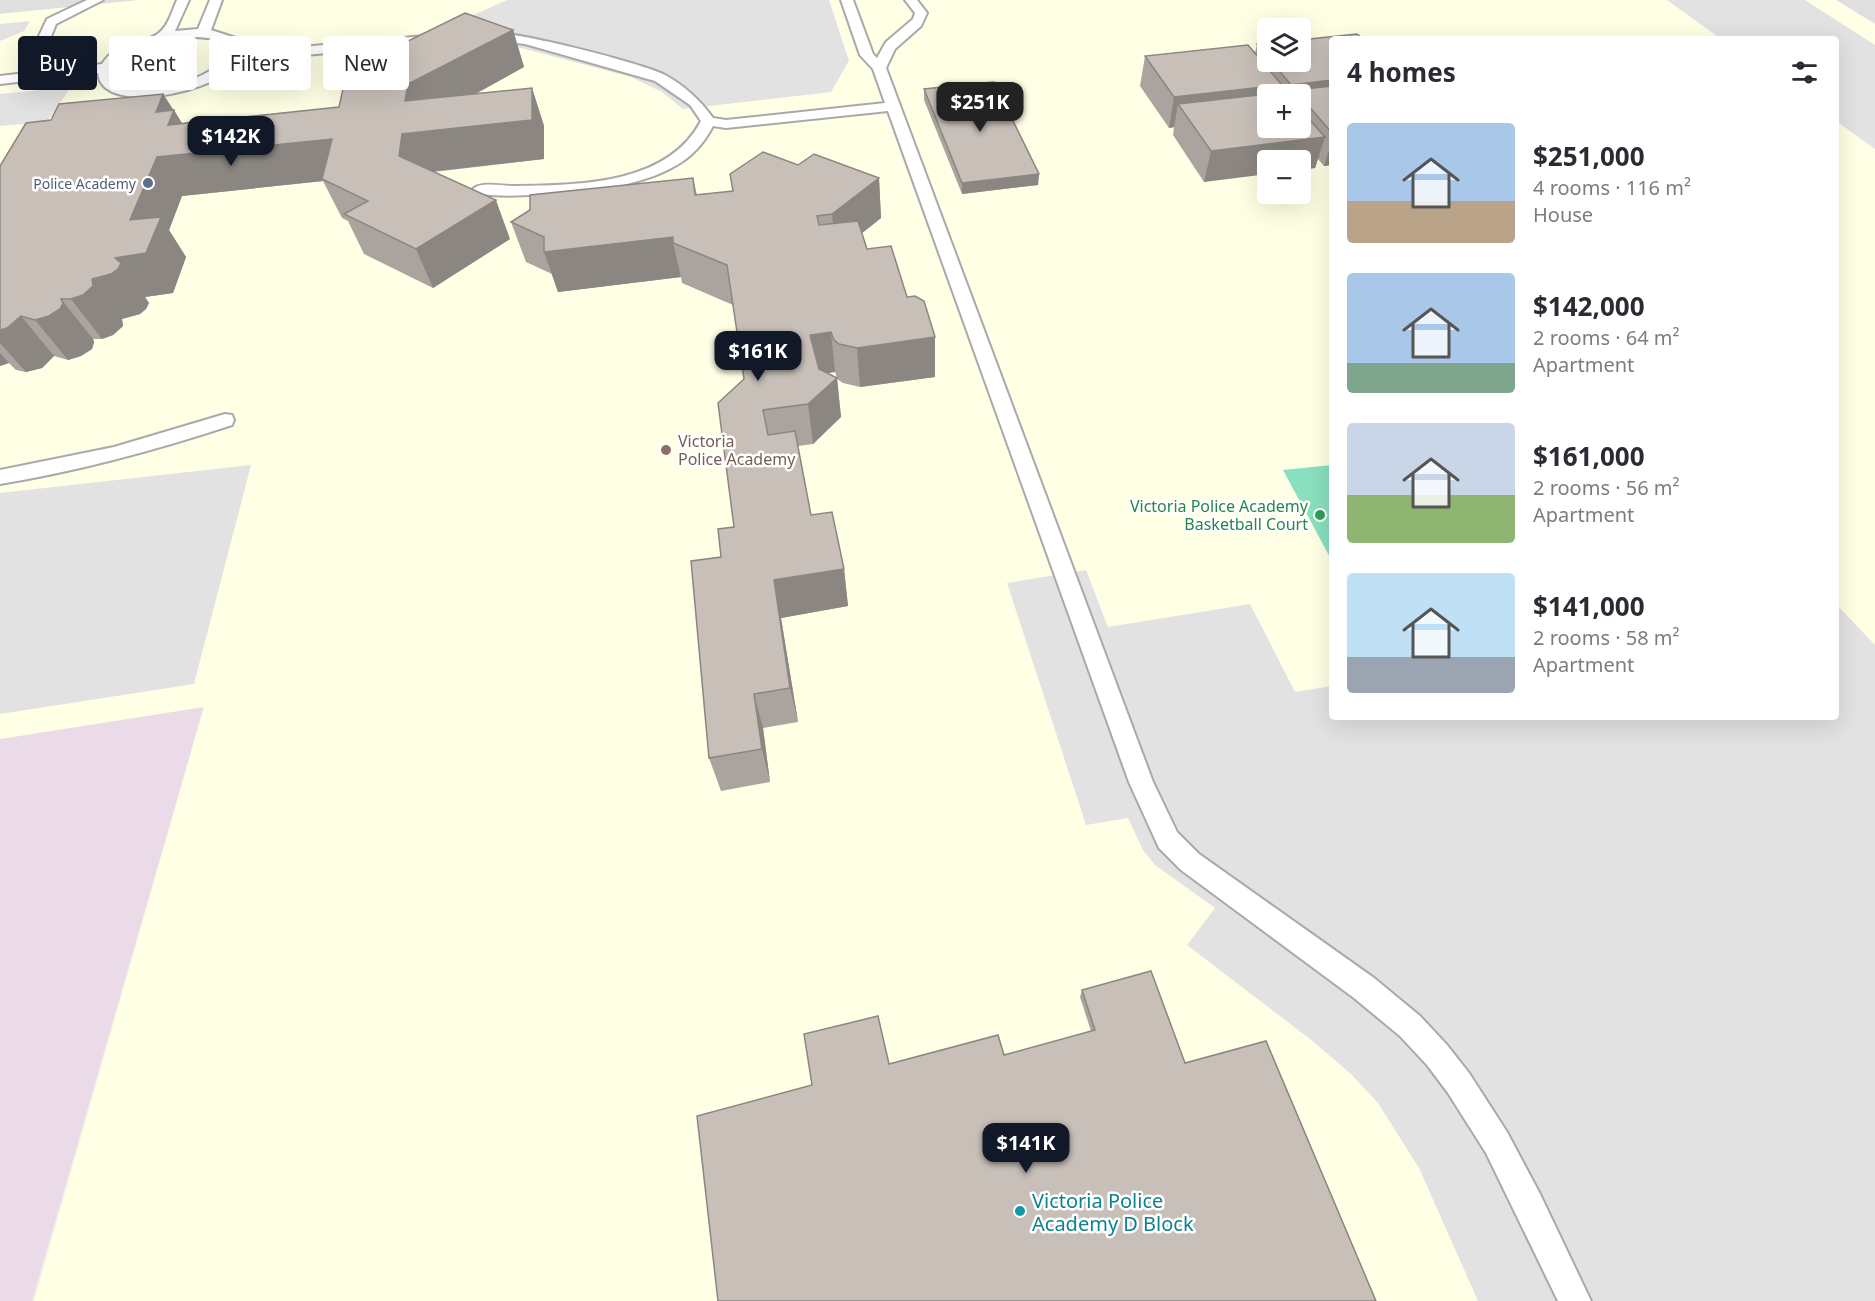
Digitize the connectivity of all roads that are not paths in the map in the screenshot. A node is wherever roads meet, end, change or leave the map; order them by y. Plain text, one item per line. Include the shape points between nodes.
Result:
1 (97, 0) edge
2 (183, 0) edge
3 (216, 0) edge
4 (847, 0) edge
5 (911, 0) edge
6 (869, 31) junction
7 (205, 33) junction
8 (45, 36) dead end
9 (163, 36) edge
10 (178, 36) edge
11 (223, 36) edge
12 (471, 36) edge
13 (902, 36) junction
14 (449, 38) edge
15 (311, 50) edge
16 (109, 65) edge
17 (106, 68) junction
18 (879, 69) junction
19 (209, 78) edge
20 (0, 80) edge
21 (893, 106) junction
22 (708, 121) junction
23 (480, 190) edge
24 (225, 420) dead end
25 (0, 477) edge
26 (1575, 1301) edge

1 - 8 lane via 51,22
2 - 9 lane via 169,31
3 - 7 lane
4 - 6 lane
5 - 13 lane via 921,13 920,19
6 - 13 lane
6 - 18 lane via 867,55
7 - 10 lane
7 - 11 lane
12 - 22 lane via 526,40 660,78 695,102
13 - 18 lane via 891,44
14 - 15 lane
16 - 17 lane
17 - 19 lane via 107,82 140,92 162,91
17 - 20 lane
18 - 21 lane
21 - 22 lane via 726,124
21 - 26 lane via 1141,782 1168,840 1190,862 1365,988 1437,1054 1502,1151
22 - 23 lane via 699,139 684,154 644,174 579,188
24 - 25 lane via 81,463

